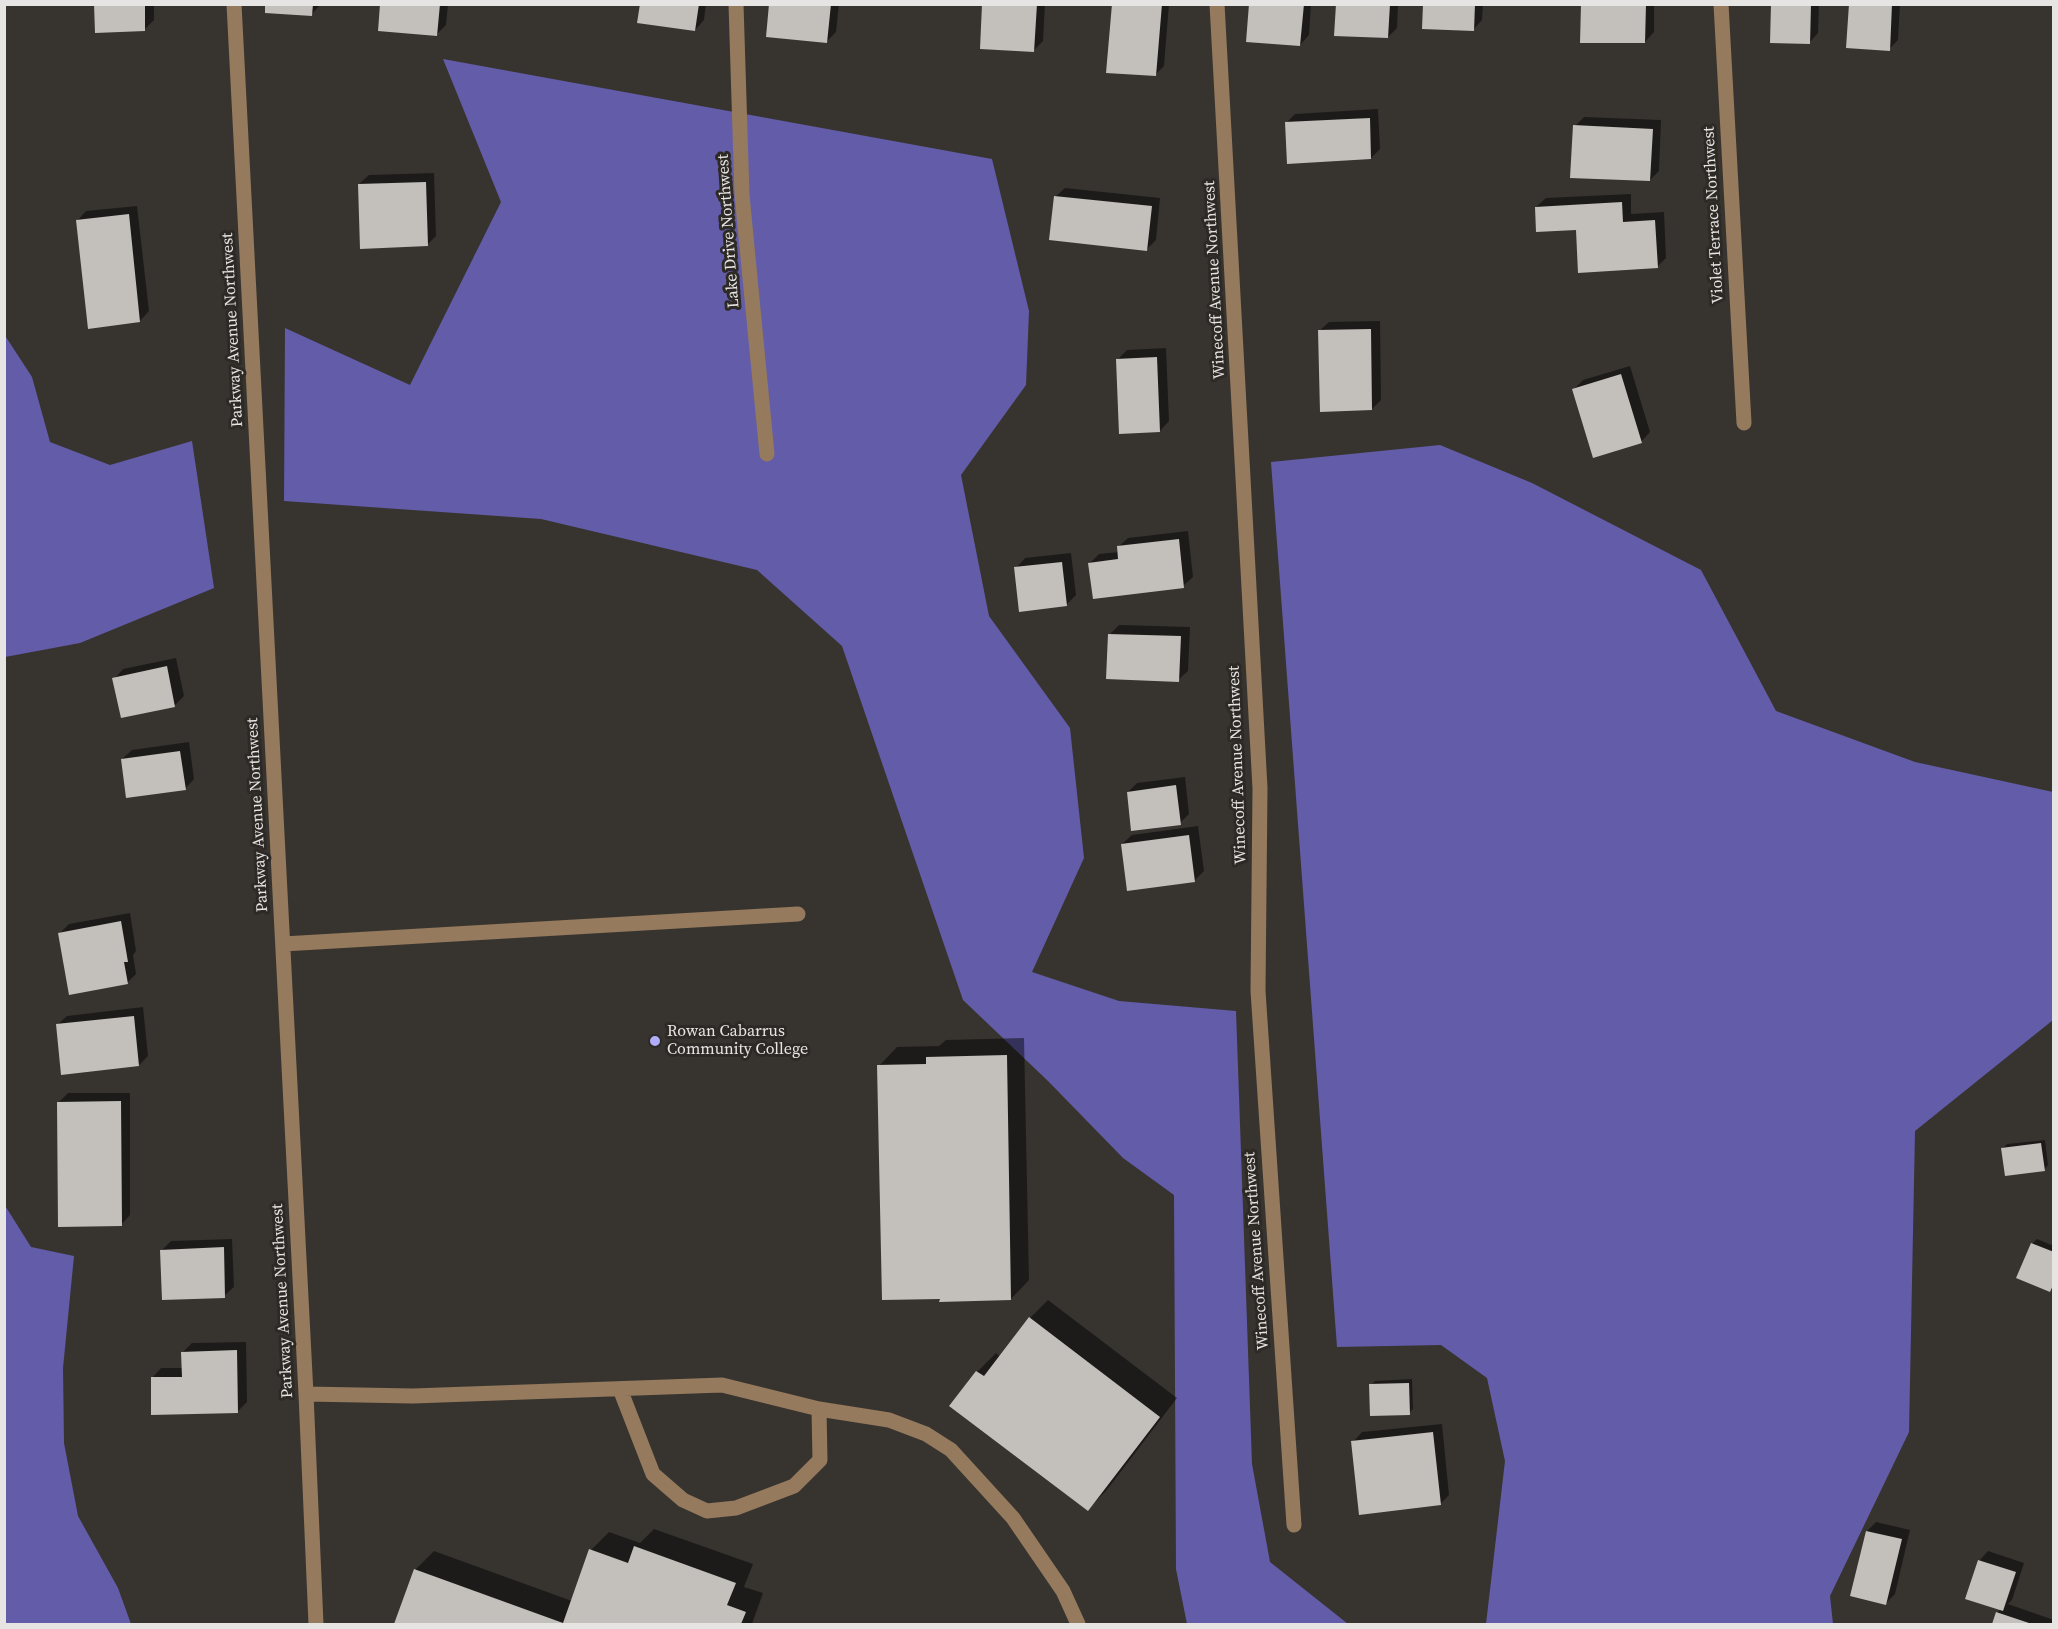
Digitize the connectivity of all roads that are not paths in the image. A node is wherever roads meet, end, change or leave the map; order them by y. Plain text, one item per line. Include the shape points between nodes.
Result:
1 (234, 4) edge
2 (736, 4) edge
3 (1217, 4) edge
4 (1721, 4) edge
5 (1744, 423) dead end
6 (767, 454) dead end
7 (798, 914) dead end
8 (283, 944) junction
9 (620, 1389) junction
10 (306, 1394) junction
11 (819, 1409) junction
12 (1294, 1525) dead end
13 (316, 1624) edge
14 (1078, 1624) edge

1 - 8 street, Parkway Avenue Northwest
2 - 6 street, Lake Drive Northwest via 742,195
3 - 12 street, Winecoff Avenue Northwest via 1260,788 1258,991
4 - 5 street, Violet Terrace Northwest
7 - 8 street
8 - 10 street, Parkway Avenue Northwest
9 - 10 street via 413,1396
9 - 11 street via 722,1385
9 - 11 street via 653,1474 683,1500 707,1511 735,1508 794,1486 820,1460
10 - 13 street, Parkway Avenue Northwest
11 - 14 street via 889,1420 926,1434 951,1450 1013,1518 1063,1591

